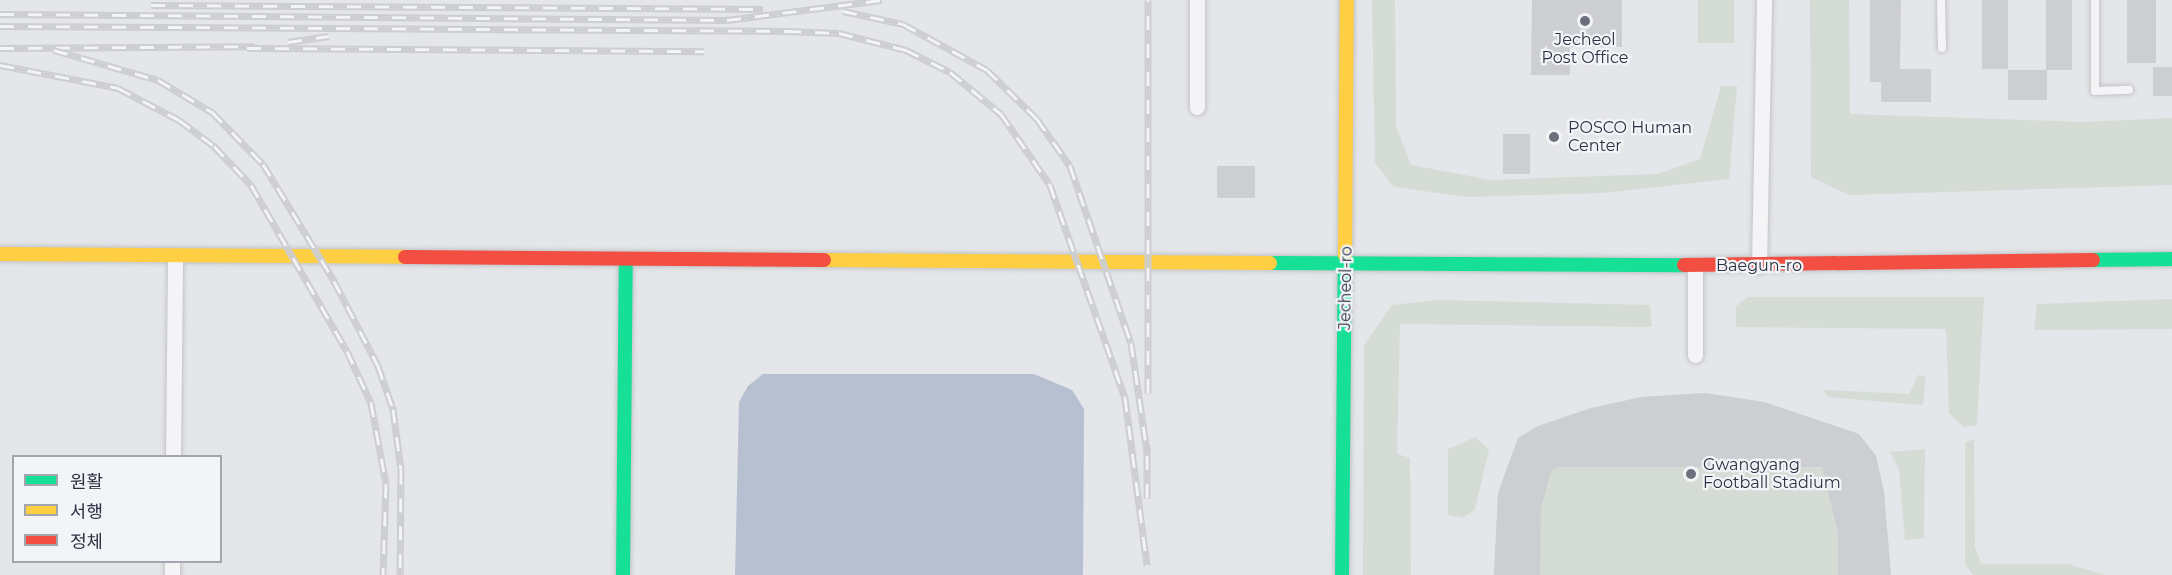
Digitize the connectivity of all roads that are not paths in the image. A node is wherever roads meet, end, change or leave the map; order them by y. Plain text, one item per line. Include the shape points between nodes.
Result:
1 (1197, 0) edge
2 (1347, 0) edge
3 (1764, 0) edge
4 (1941, 0) edge
5 (2095, 0) edge
6 (1942, 48) dead end
7 (2129, 90) dead end
8 (1197, 107) dead end
9 (0, 254) edge
10 (174, 255) junction
11 (626, 259) junction
12 (2172, 259) edge
13 (1347, 264) junction
14 (1695, 266) junction
15 (1759, 266) junction
16 (1695, 355) dead end
17 (173, 455) edge
18 (623, 575) edge
19 (1342, 575) edge

1 - 8 street
2 - 13 street, Jecheol-ro
3 - 15 street
4 - 6 lane
5 - 7 lane via 2095,91
9 - 10 street, Baegun-ro
10 - 11 street, Baegun-ro
10 - 17 street
11 - 13 street, Baegun-ro
11 - 18 street
12 - 15 street, Baegun-ro
13 - 14 street, Baegun-ro
13 - 19 street, Jecheol-ro
14 - 15 street, Baegun-ro
14 - 16 street

